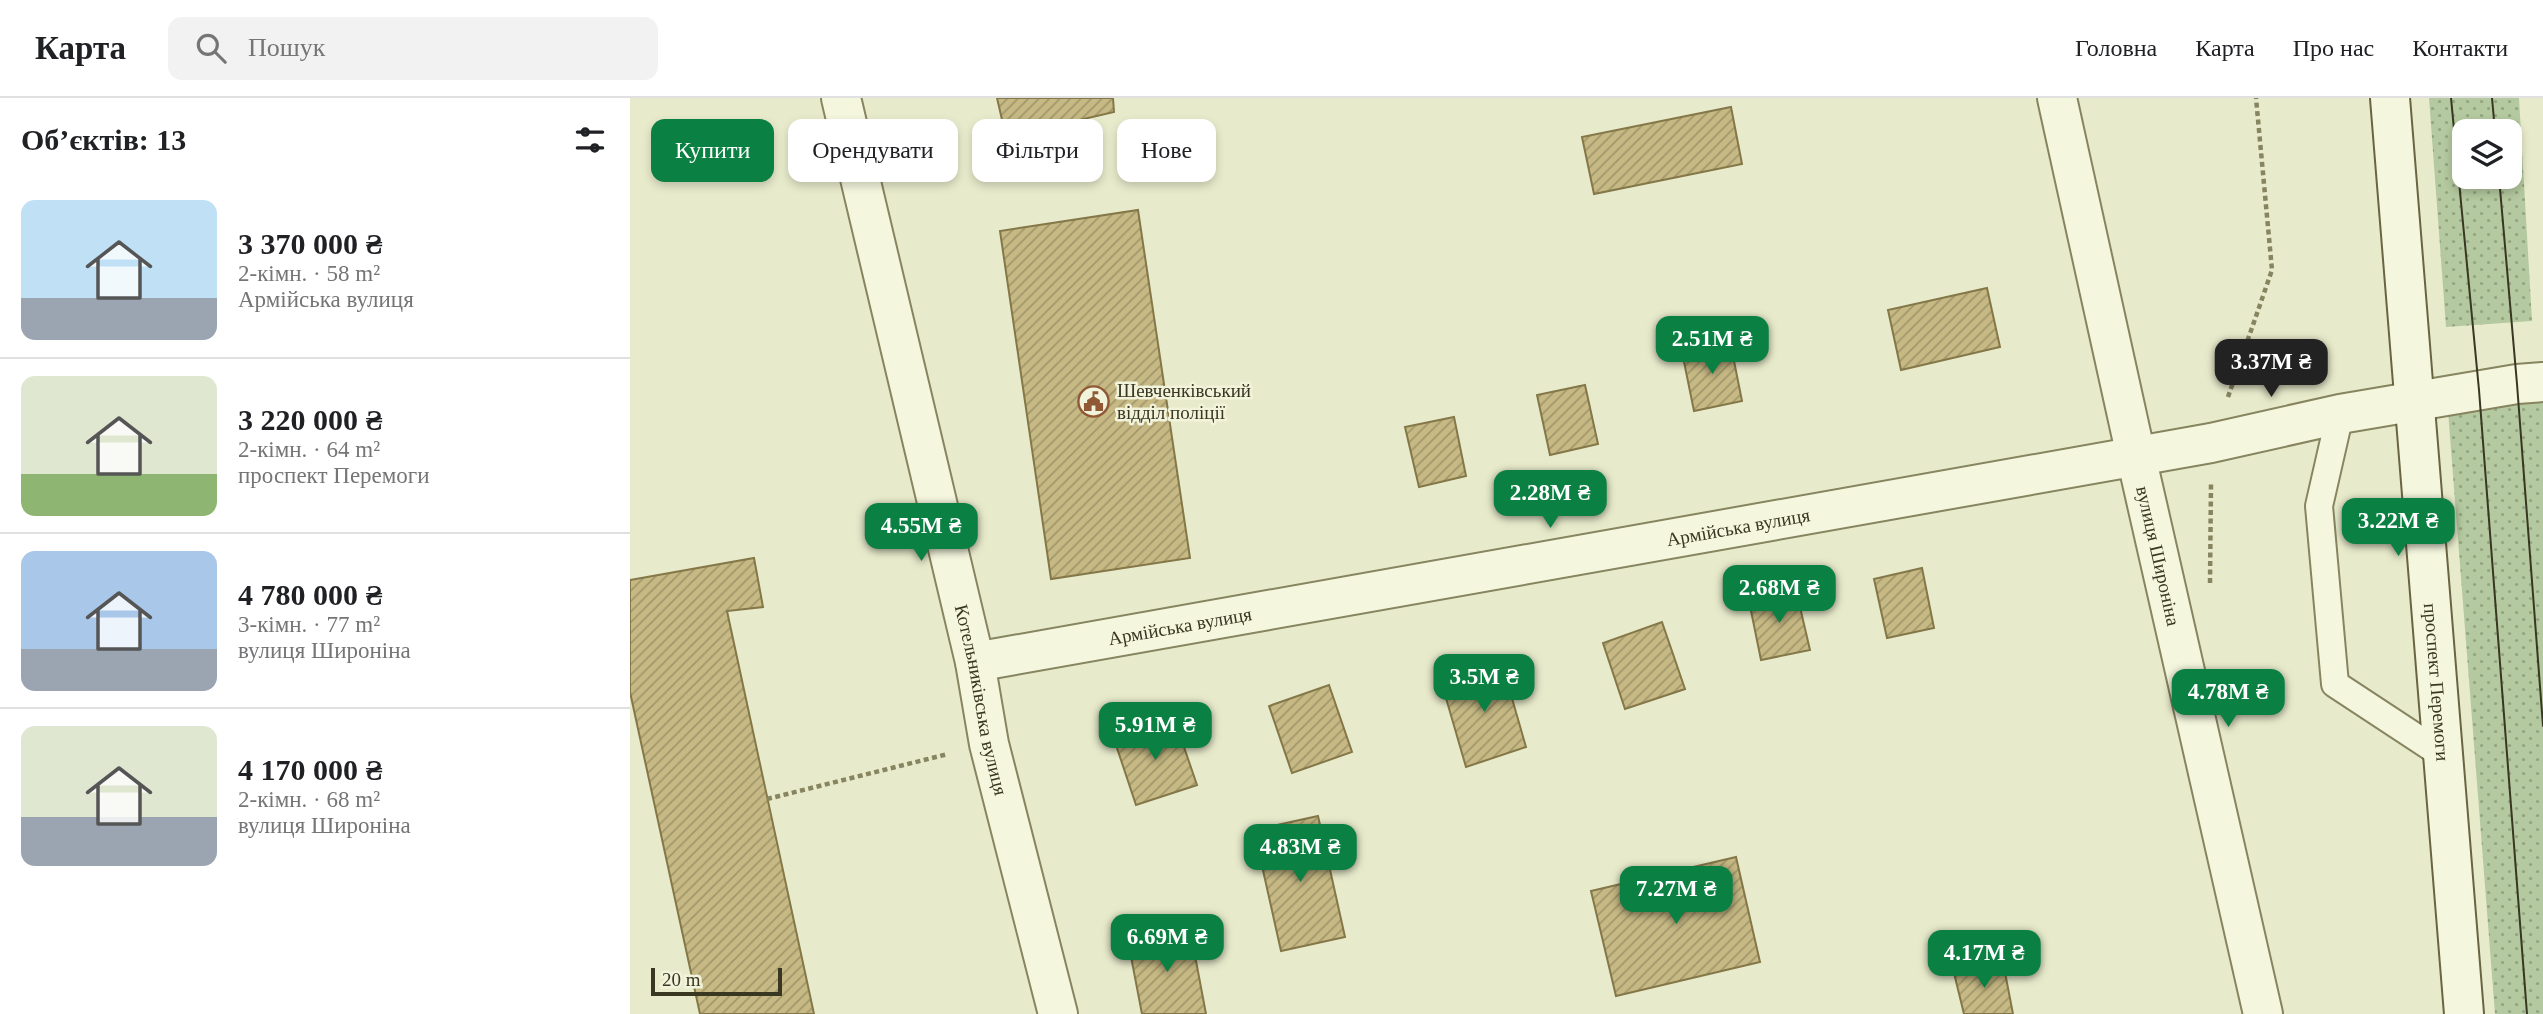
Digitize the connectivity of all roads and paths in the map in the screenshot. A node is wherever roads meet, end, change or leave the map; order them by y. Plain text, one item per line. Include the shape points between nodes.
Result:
1 (841, 98) edge
2 (2057, 98) edge
3 (2256, 98) edge
4 (2390, 98) edge
5 (2543, 382) edge
6 (2416, 400) junction
7 (2340, 414) junction
8 (2211, 443) junction
9 (2136, 456) junction
10 (975, 662) junction
11 (989, 744) junction
12 (2443, 755) junction
13 (767, 799) dead end
14 (1058, 1014) edge
15 (2263, 1014) edge
16 (2464, 1014) edge

1 - 10 street, Котельниківська вулиця
2 - 9 street, вулиця Широніна
3 - 8 path via 2272,270
4 - 6 street, проспект Перемоги
5 - 6 street, Армійська вулиця
6 - 7 street, Армійська вулиця
6 - 12 street, проспект Перемоги
7 - 8 street, Армійська вулиця
7 - 12 lane via 2319,506 2335,684
8 - 9 street, Армійська вулиця
9 - 10 street, Армійська вулиця
9 - 15 street, вулиця Широніна
10 - 11 street, Котельниківська вулиця
11 - 13 path
11 - 14 street, Котельниківська вулиця
12 - 16 street, проспект Перемоги

